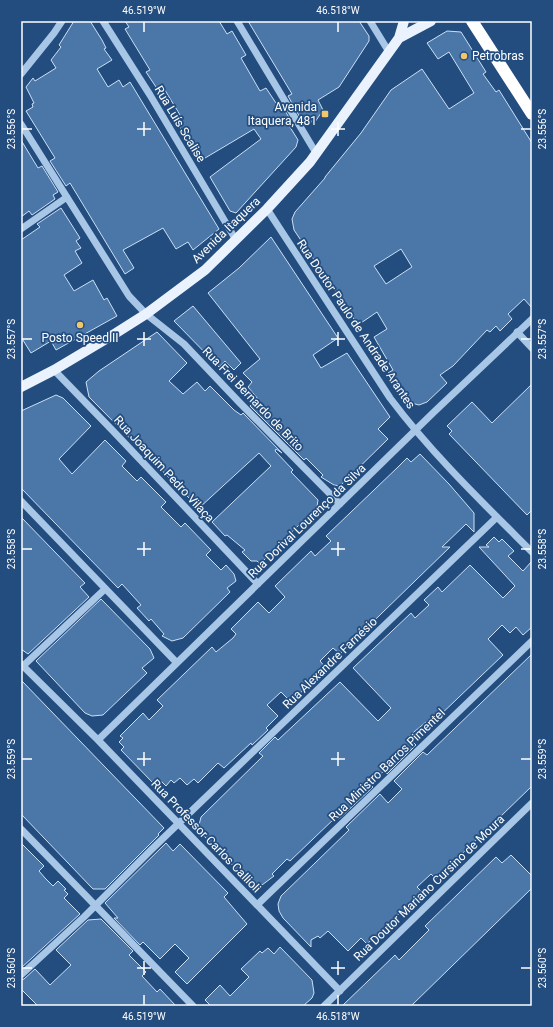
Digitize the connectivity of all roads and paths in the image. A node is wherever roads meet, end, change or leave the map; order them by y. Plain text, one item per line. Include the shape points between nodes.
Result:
1 (62, 21) edge
2 (104, 21) edge
3 (237, 21) edge
4 (370, 21) edge
5 (404, 21) edge
6 (431, 21) edge
7 (472, 21) edge
8 (399, 38) junction
9 (389, 52) junction
10 (21, 74) edge
11 (532, 114) edge
12 (21, 124) edge
13 (316, 153) junction
14 (66, 197) junction
15 (267, 209) junction
16 (21, 229) edge
17 (236, 240) junction
18 (146, 314) junction
19 (532, 319) edge
20 (517, 332) junction
21 (532, 348) edge
22 (54, 370) junction
23 (21, 387) edge
24 (416, 430) junction
25 (21, 501) edge
26 (340, 504) junction
27 (497, 517) junction
28 (532, 552) edge
29 (258, 584) junction
30 (105, 588) junction
31 (532, 641) edge
32 (177, 663) junction
33 (22, 665) edge
34 (98, 740) junction
35 (532, 803) edge
36 (178, 824) junction
37 (21, 829) edge
38 (257, 905) junction
39 (95, 906) junction
40 (21, 975) edge
41 (340, 991) junction
42 (193, 1006) edge
43 (324, 1006) edge

1 - 10 street
2 - 17 street, Rua Luís Scalise
3 - 13 street
4 - 9 street
5 - 8 main road, Avenida Itaquera
6 - 8 main road, Avenida Itaquera
7 - 11 highway
8 - 9 main road, Avenida Itaquera
9 - 13 main road, Avenida Itaquera
12 - 14 street, Rua Frei Bernardo de Brito
13 - 15 main road, Avenida Itaquera
14 - 16 street
14 - 18 street, Rua Frei Bernardo de Brito via 129,296
15 - 17 main road, Avenida Itaquera
15 - 24 street, Rua Doutor Paulo de Andrade Arantes via 390,398
17 - 18 main road, Avenida Itaquera via 205,270
18 - 22 main road, Avenida Itaquera
18 - 26 street, Rua Frei Bernardo de Brito via 184,344
19 - 20 street, Rua Dorival Lourenço da Silva
20 - 21 street
20 - 24 street, Rua Dorival Lourenço da Silva
22 - 23 main road, Avenida Itaquera
22 - 29 street, Rua Joaquim Pedro Vilaça
24 - 26 street, Rua Dorival Lourenço da Silva
24 - 27 street, Rua Doutor Paulo de Andrade Arantes
25 - 30 street
26 - 29 street, Rua Dorival Lourenço da Silva
27 - 28 street, Rua Doutor Paulo de Andrade Arantes
27 - 36 street, Rua Alexandre Farnésio
29 - 32 street, Rua Dorival Lourenço da Silva
30 - 32 street
30 - 33 street
31 - 38 street, Rua Ministro Barros Pimentel
32 - 34 street, Rua Dorival Lourenço da Silva
33 - 34 street, Rua Professor Carlos Callioli
34 - 36 street, Rua Professor Carlos Callioli
35 - 41 street, Rua Doutor Mariano Cursino de Moura
36 - 38 street, Rua Professor Carlos Callioli
36 - 39 street, Rua Alexandre Farnésio
37 - 39 street
38 - 41 street, Rua Professor Carlos Callioli
39 - 40 street, Rua Alexandre Farnésio
39 - 42 street
41 - 43 street, Rua Doutor Mariano Cursino de Moura

